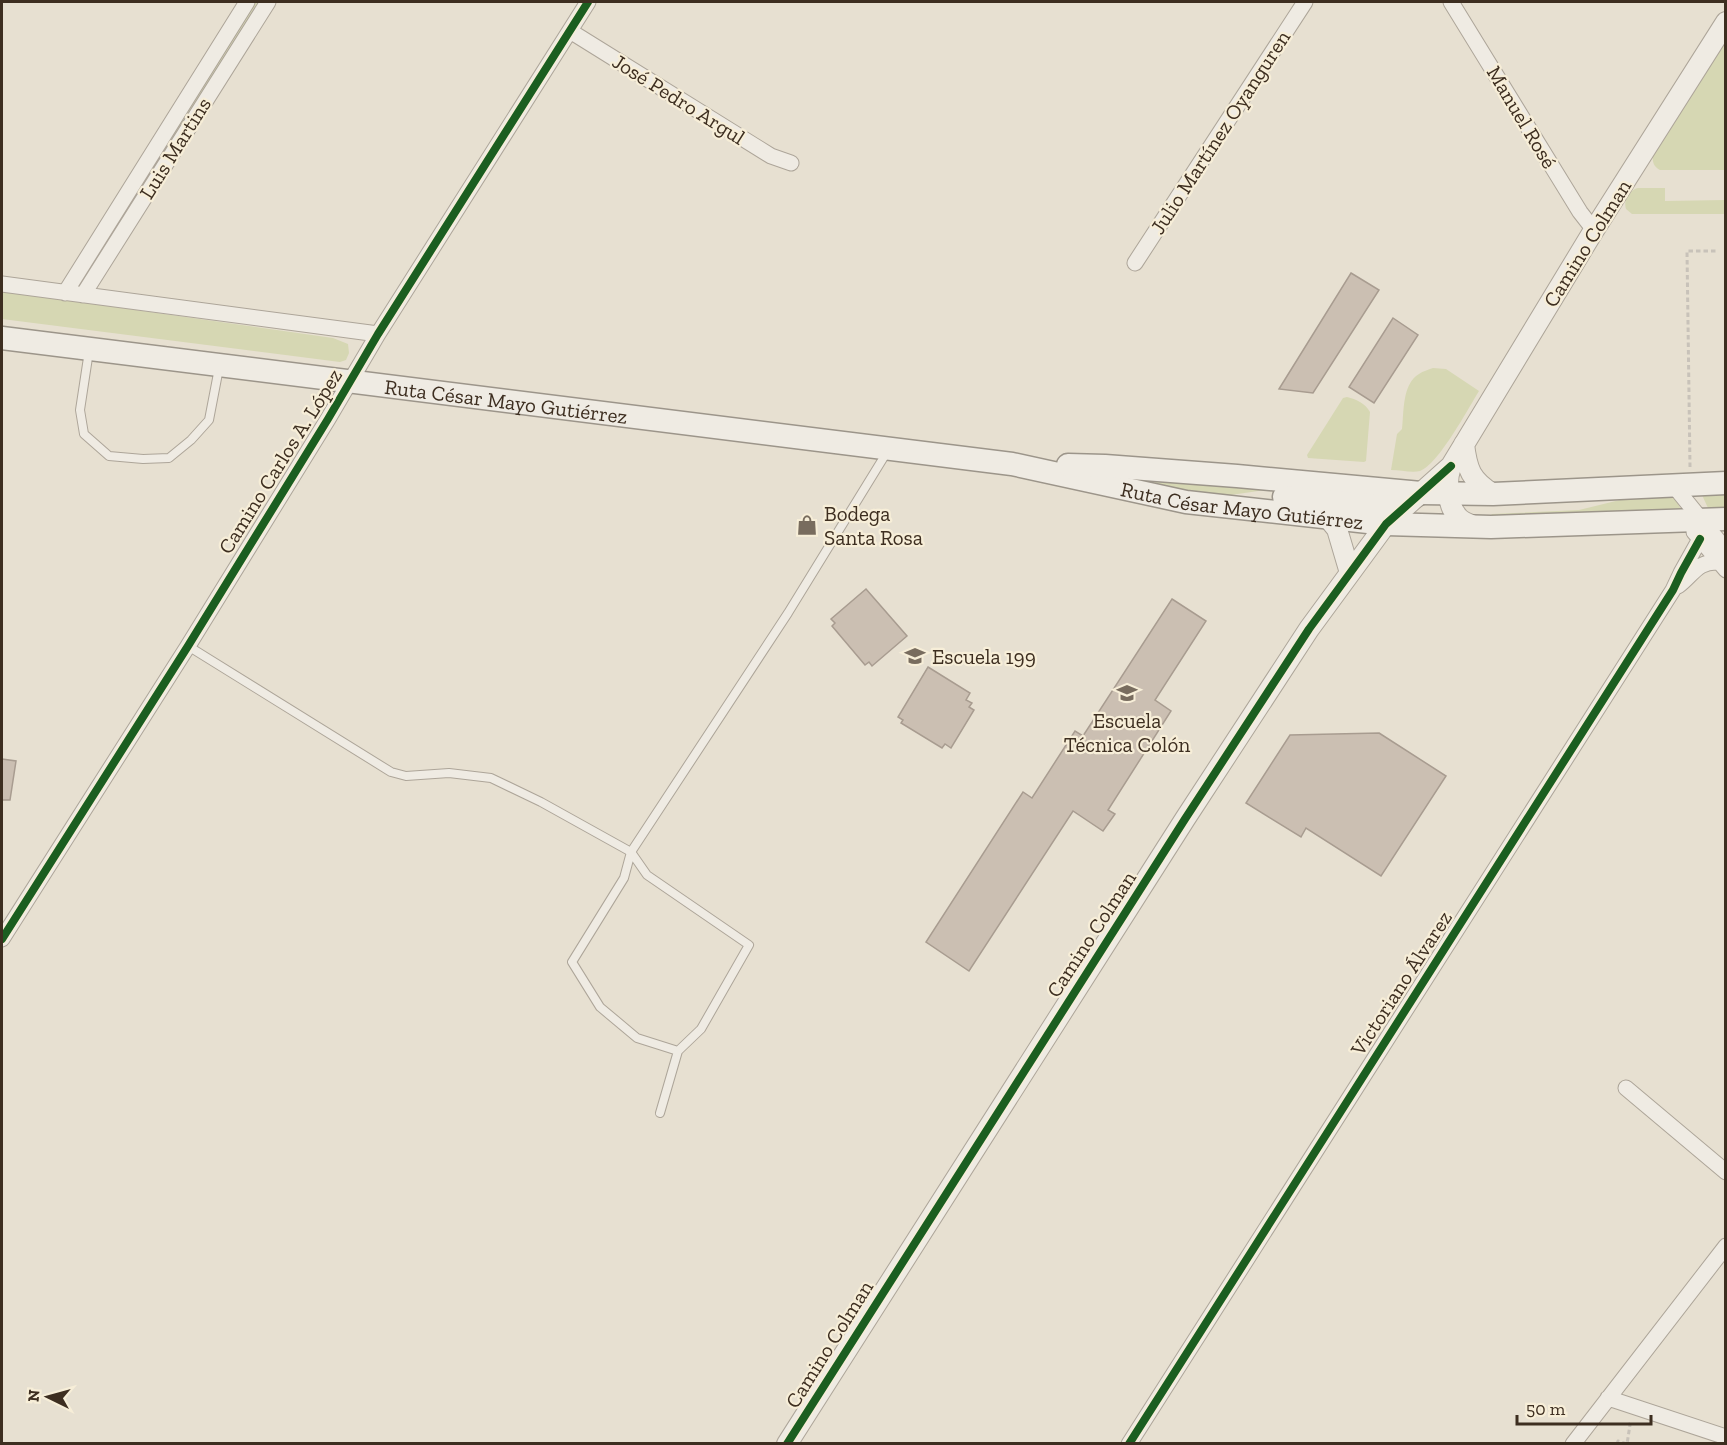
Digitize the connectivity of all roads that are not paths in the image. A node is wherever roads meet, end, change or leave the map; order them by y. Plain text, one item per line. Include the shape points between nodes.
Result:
1 (247, 2) edge
2 (268, 2) edge
3 (588, 2) edge
4 (1305, 2) edge
5 (1451, 2) edge
6 (1725, 22) edge
7 (570, 31) junction
8 (791, 163) dead end
9 (1594, 230) junction
10 (1135, 263) dead end
11 (2, 284) edge
12 (65, 293) junction
13 (83, 295) junction
14 (378, 334) junction
15 (2, 338) edge
16 (89, 350) junction
17 (220, 365) junction
18 (351, 381) junction
19 (1464, 444) junction
20 (889, 448) junction
21 (1012, 464) junction
22 (1451, 466) junction
23 (1725, 483) edge
24 (1683, 485) junction
25 (1622, 488) junction
26 (1421, 493) junction
27 (1493, 494) junction
28 (1451, 502) junction
29 (1230, 507) junction
30 (1385, 507) junction
31 (1328, 518) junction
32 (1725, 519) edge
33 (1474, 526) junction
34 (1695, 527) junction
35 (1723, 560) edge
36 (1350, 573) junction
37 (1673, 590) junction
38 (188, 646) junction
39 (631, 852) junction
40 (2, 939) edge
41 (678, 1051) junction
42 (1626, 1088) dead end
43 (660, 1113) dead end
44 (1725, 1172) edge
45 (1725, 1246) edge
46 (1608, 1398) junction
47 (1725, 1437) edge
48 (788, 1443) edge
49 (1129, 1443) edge
50 (1573, 1443) edge

1 - 12 street, Luis Martins
2 - 13 street, Luis Martins
3 - 7 street, Camino Carlos A. López
4 - 10 street, Julio Martínez Oyanguren
5 - 9 street, Manuel Rosé
6 - 9 street, Camino Colman
7 - 8 street, José Pedro Argul via 771,156
7 - 14 street, Camino Carlos A. López
9 - 19 street, Camino Colman
11 - 12 street
12 - 13 street
13 - 14 street
14 - 18 street, Camino Carlos A. López
15 - 16 main road, Ruta César Mayo Gutiérrez
16 - 17 main road, Ruta César Mayo Gutiérrez
16 - 17 lane via 80,410 84,434 109,456 169,458 191,440 209,420
17 - 18 main road, Ruta César Mayo Gutiérrez
18 - 20 main road, Ruta César Mayo Gutiérrez
18 - 38 street, Camino Carlos A. López
19 - 22 street, Camino Colman
19 - 27 street via 1473,477
20 - 21 main road, Ruta César Mayo Gutiérrez
20 - 39 lane via 788,613
21 - 29 main road, Ruta César Mayo Gutiérrez via 1176,500
21 - 30 main road, Ruta César Mayo Gutiérrez via 1237,476
22 - 26 street, Camino Colman
22 - 28 street, Camino Colman
23 - 24 main road
24 - 25 main road
24 - 34 street
25 - 27 main road
25 - 28 main road via 1566,506
26 - 28 main road, Ruta César Mayo Gutiérrez
26 - 30 main road, Ruta César Mayo Gutiérrez
26 - 30 street, Camino Colman
27 - 28 main road
28 - 30 main road via 1402,516
28 - 33 street via 1457,516
29 - 30 main road via 1266,496
29 - 31 main road, Ruta César Mayo Gutiérrez
30 - 31 main road, Ruta César Mayo Gutiérrez
30 - 33 main road, Ruta César Mayo Gutiérrez
30 - 36 street, Camino Colman
31 - 36 street via 1337,529
32 - 34 main road, Ruta César Mayo Gutiérrez
33 - 34 main road, Ruta César Mayo Gutiérrez
34 - 35 street
34 - 37 street, Victoriano Álvarez
35 - 37 street, Victoriano Álvarez via 1701,564
36 - 48 street, Camino Colman via 1192,809
37 - 49 street, Victoriano Álvarez
38 - 39 lane via 391,772 406,776 449,773 490,778
38 - 40 street, Camino Carlos A. López
39 - 41 lane via 624,878 572,962 600,1007 637,1038
39 - 41 lane via 647,875 749,945 701,1029
41 - 43 lane
42 - 44 street
45 - 46 street
46 - 47 street
46 - 50 street

